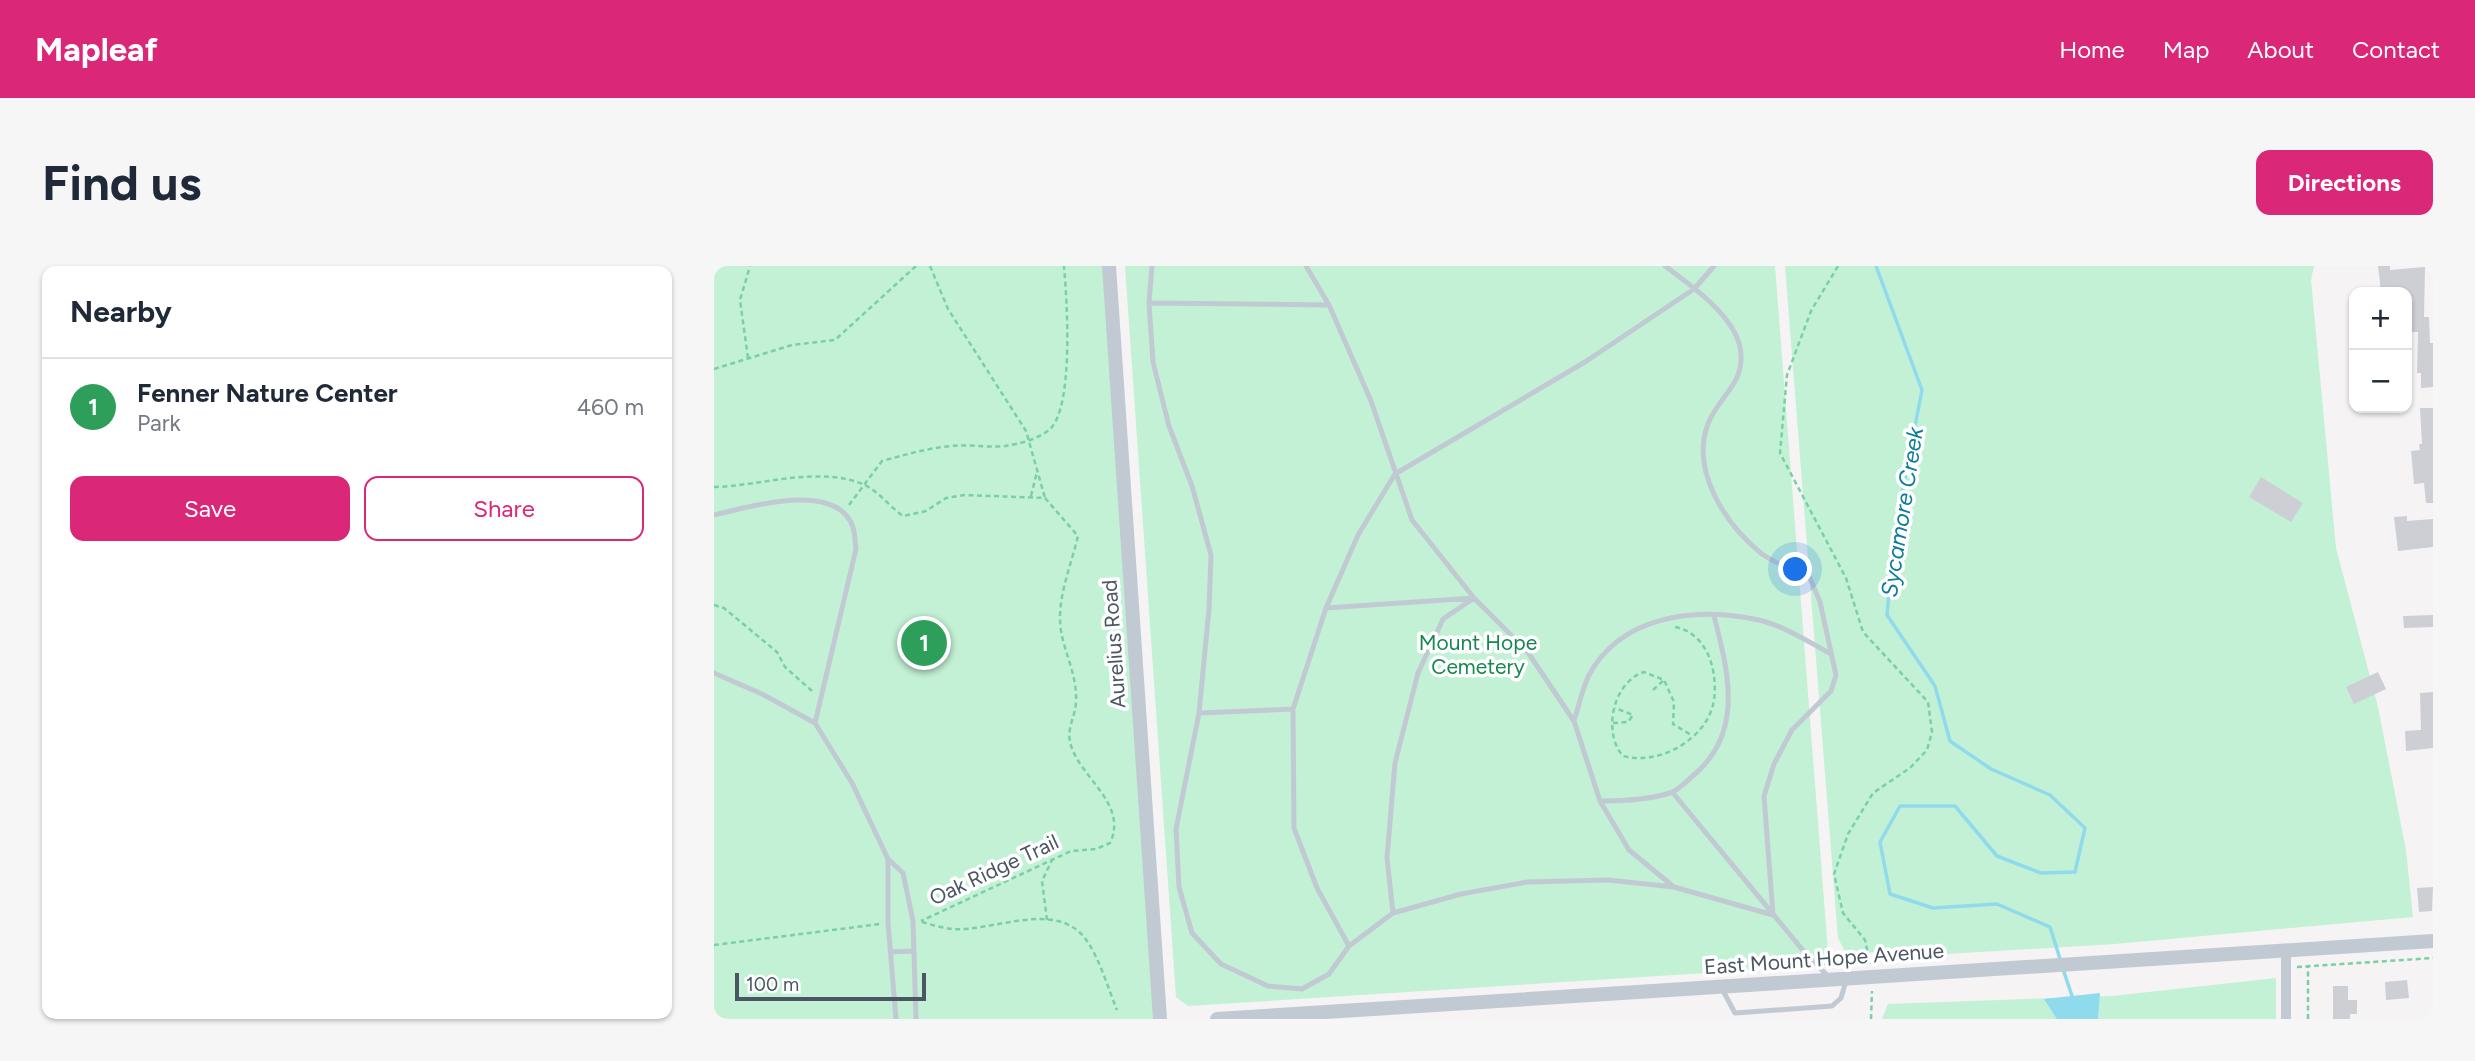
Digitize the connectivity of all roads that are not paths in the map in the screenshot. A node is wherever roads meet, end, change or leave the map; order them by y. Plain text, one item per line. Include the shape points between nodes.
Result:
1 (1109, 266) edge
2 (1152, 266) edge
3 (1306, 266) edge
4 (1665, 266) edge
5 (1714, 266) edge
6 (1694, 289) junction
7 (1149, 303) junction
8 (1329, 305) junction
9 (1395, 474) junction
10 (714, 515) edge
11 (1474, 598) junction
12 (1326, 608) junction
13 (1714, 616) junction
14 (1831, 654) junction
15 (714, 673) edge
16 (1293, 709) junction
17 (1199, 713) junction
18 (1574, 721) junction
19 (815, 723) junction
20 (1673, 793) junction
21 (1600, 802) junction
22 (888, 859) junction
23 (1674, 887) junction
24 (1393, 913) junction
25 (1773, 915) junction
26 (2433, 941) edge
27 (1349, 946) junction
28 (2286, 950) junction
29 (914, 951) junction
30 (890, 952) junction
31 (1830, 978) junction
32 (1847, 978) junction
33 (1720, 986) junction
34 (896, 1019) edge
35 (916, 1019) edge
36 (1160, 1019) edge
37 (1217, 1019) edge
38 (2286, 1019) edge

1 - 36 street, Aurelius Road
2 - 7 lane
3 - 8 lane
4 - 6 lane
5 - 6 lane
6 - 9 lane via 1585,362
6 - 14 lane via 1724,317 1740,347 1739,376 1708,422 1702,452 1710,483 1722,510 1763,554 1810,578
7 - 8 lane
7 - 17 lane via 1153,362 1211,555
8 - 9 lane via 1371,401
9 - 11 lane via 1412,520
9 - 12 lane via 1358,535
10 - 19 lane via 790,499 830,505 853,526 856,549
11 - 12 lane
11 - 18 lane via 1527,651
11 - 24 lane via 1443,619 1418,673 1395,763 1387,858
12 - 16 lane
13 - 14 lane via 1754,619
13 - 18 lane via 1687,614 1648,622 1617,641 1589,675
13 - 20 lane via 1730,679 1728,713 1721,742 1700,770
14 - 25 lane via 1836,675 1831,691 1792,730 1764,796
15 - 19 lane
16 - 17 lane
16 - 27 lane via 1294,828 1317,888
17 - 27 lane via 1176,829 1179,887 1192,933 1221,964 1268,986 1302,989 1329,974
18 - 21 lane
19 - 22 lane via 852,783
20 - 21 lane
20 - 25 lane
21 - 23 lane via 1629,850
22 - 29 lane via 903,873
22 - 30 lane
23 - 24 lane via 1608,880 1527,882
23 - 25 lane
24 - 27 lane
25 - 31 lane
26 - 28 street, East Mount Hope Avenue
28 - 32 street, East Mount Hope Avenue
28 - 38 street
29 - 30 lane
29 - 35 lane
30 - 34 lane
31 - 32 street, East Mount Hope Avenue
31 - 33 street, East Mount Hope Avenue
32 - 33 lane via 1841,998 1832,1006 1752,1014 1735,1013
33 - 37 street, East Mount Hope Avenue

